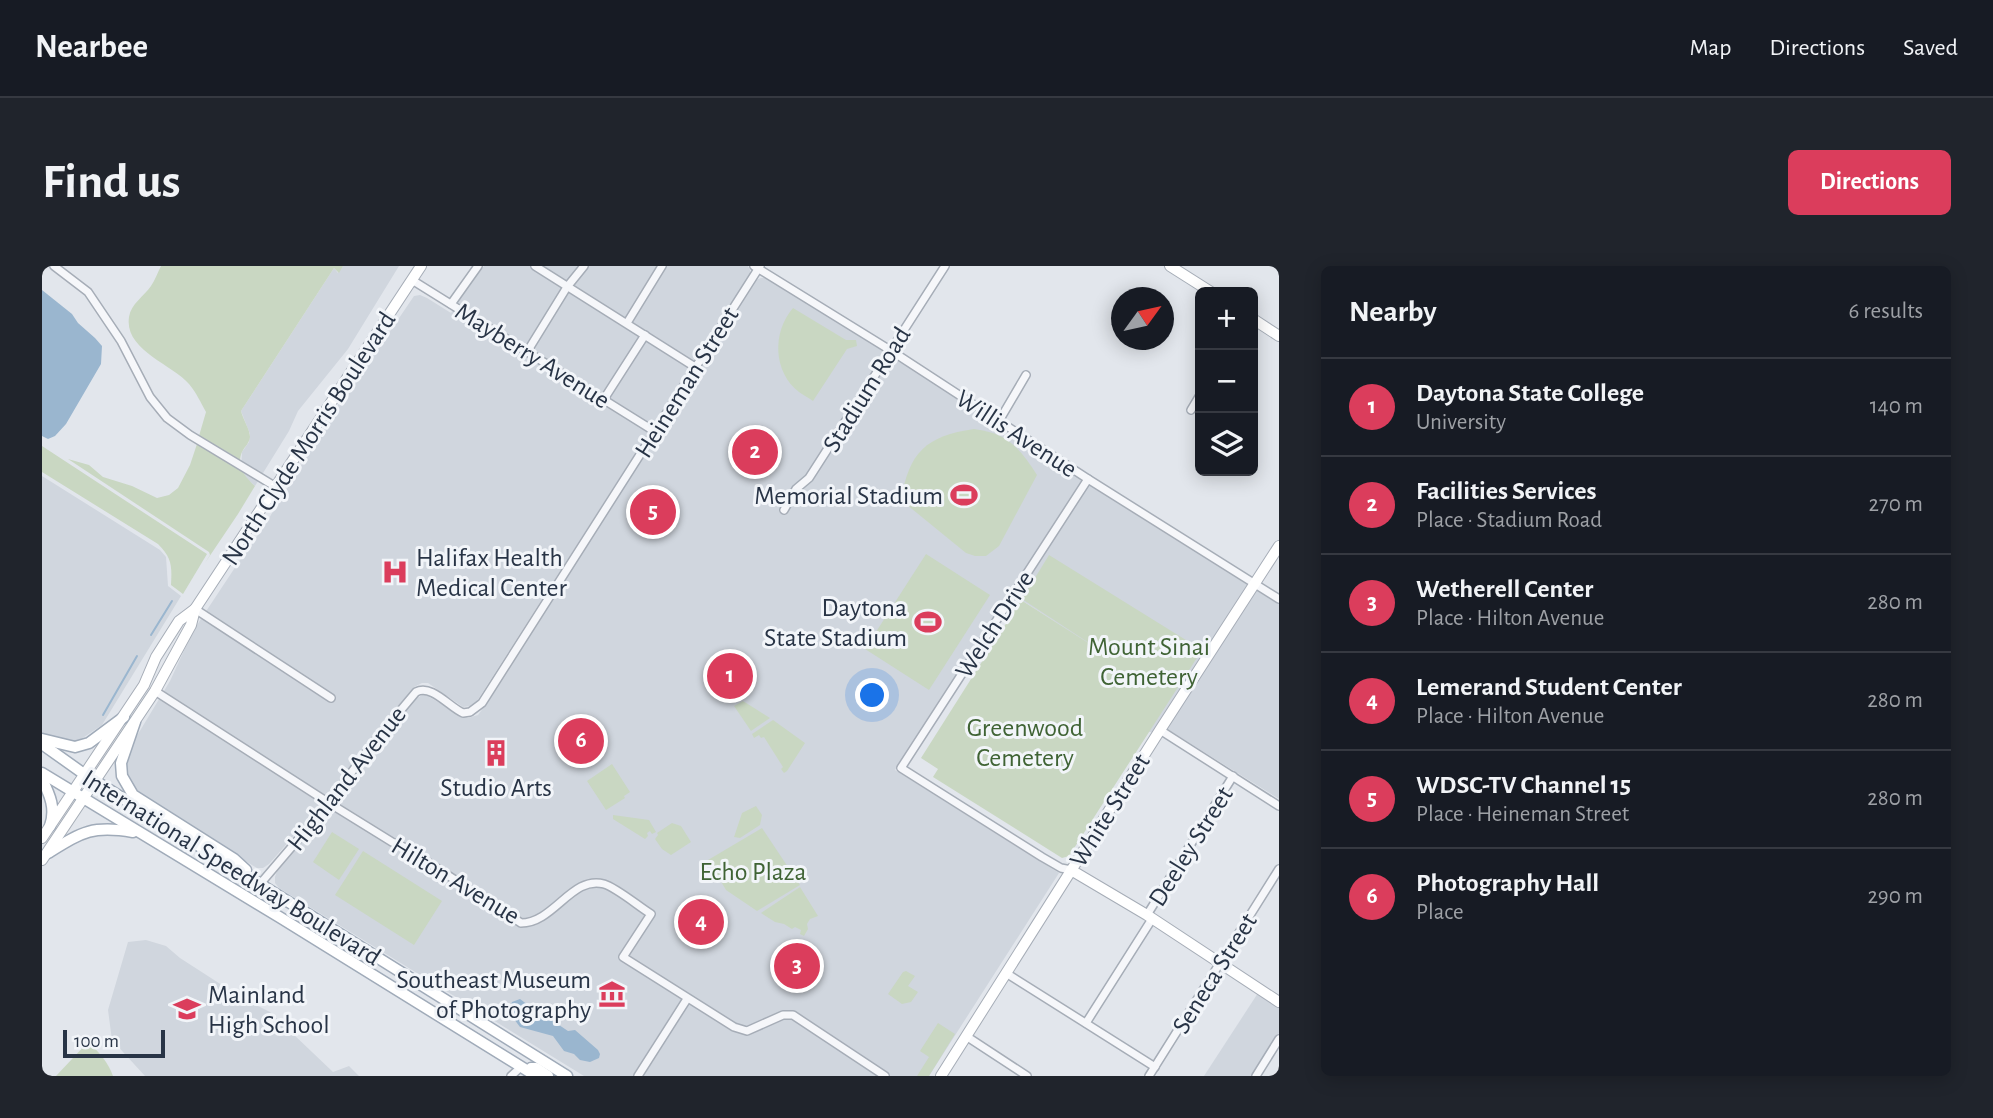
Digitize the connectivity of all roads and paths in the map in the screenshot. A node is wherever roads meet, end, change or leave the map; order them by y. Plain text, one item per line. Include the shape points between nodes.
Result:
1 (54, 266) edge
2 (421, 266) edge
3 (478, 266) edge
4 (535, 266) edge
5 (584, 266) edge
6 (662, 266) edge
7 (945, 266) edge
8 (1170, 266) edge
9 (758, 267) edge
10 (412, 280) junction
11 (568, 287) junction
12 (1203, 287) edge
13 (451, 304) junction
14 (1258, 322) edge
15 (627, 323) junction
16 (645, 335) junction
17 (1279, 337) edge
18 (890, 351) junction
19 (527, 352) junction
20 (695, 367) junction
21 (1027, 375) dead end
22 (604, 399) junction
23 (1195, 403) edge
24 (1191, 410) dead end
25 (999, 421) junction
26 (654, 431) junction
27 (1088, 479) junction
28 (276, 487) junction
29 (784, 510) dead end
30 (1279, 546) edge
31 (1254, 583) junction
32 (1279, 599) edge
33 (195, 609) junction
34 (155, 691) junction
35 (331, 698) dead end
36 (476, 709) joint
37 (124, 717) junction
38 (135, 722) junction
39 (1160, 730) junction
40 (42, 742) edge
41 (42, 774) edge
42 (84, 774) junction
43 (1233, 776) junction
44 (42, 779) edge
45 (94, 781) junction
46 (72, 793) junction
47 (83, 799) junction
48 (329, 803) junction
49 (1279, 806) edge
50 (50, 826) junction
51 (138, 833) junction
52 (42, 838) edge
53 (45, 857) edge
54 (1279, 869) edge
55 (1071, 870) junction
56 (260, 884) junction
57 (1149, 917) junction
58 (344, 957) junction
59 (1219, 964) junction
60 (1006, 973) junction
61 (419, 985) junction
62 (687, 999) junction
63 (1279, 1002) edge
64 (1086, 1023) junction
65 (966, 1036) junction
66 (1279, 1039) edge
67 (521, 1067) junction
68 (1155, 1067) junction
69 (511, 1076) edge
70 (536, 1076) edge
71 (548, 1076) edge
72 (567, 1076) edge
73 (638, 1076) edge
74 (885, 1076) edge
75 (941, 1076) edge
76 (1027, 1076) edge
77 (1149, 1076) edge
78 (1256, 1076) edge

1 - 28 street via 88,292 167,418
2 - 10 main road, North Clyde Morris Boulevard
3 - 13 street
4 - 11 street
5 - 11 street
6 - 15 street
7 - 18 street, Stadium Road
8 - 12 main road
9 - 18 street, Willis Avenue
9 - 20 street, Heineman Street
10 - 13 street, Mayberry Avenue
10 - 28 main road, North Clyde Morris Boulevard
11 - 15 street
11 - 19 street
13 - 19 street, Mayberry Avenue
14 - 17 main road
15 - 16 street
16 - 20 street
16 - 22 street
18 - 25 street, Willis Avenue
18 - 29 street, Stadium Road
19 - 22 street, Mayberry Avenue
20 - 26 street, Heineman Street
21 - 25 street
22 - 26 street, Mayberry Avenue
23 - 24 street
25 - 27 street, Willis Avenue
26 - 36 street, Heineman Street
27 - 31 street, Willis Avenue
27 - 55 street, Welch Drive via 901,768 1042,857
28 - 33 main road, North Clyde Morris Boulevard
30 - 31 main road, White Street
31 - 32 street, Willis Avenue
31 - 39 main road, White Street
33 - 34 main road, North Clyde Morris Boulevard
33 - 35 street
33 - 37 main road, North Clyde Morris Boulevard via 178,621
34 - 38 main road, North Clyde Morris Boulevard
34 - 48 street
36 - 48 street, Highland Avenue via 463,713 429,690 416,692
37 - 40 main road via 89,743 75,747
37 - 42 main road, North Clyde Morris Boulevard
38 - 45 main road, North Clyde Morris Boulevard
38 - 56 main road via 121,763 122,776 133,795 234,859
39 - 43 street
39 - 55 main road, White Street
40 - 42 main road, International Speedway Boulevard
41 - 46 main road, International Speedway Boulevard
42 - 45 main road, International Speedway Boulevard
42 - 46 main road, North Clyde Morris Boulevard
43 - 49 street
43 - 57 street, Deeley Street
44 - 50 main road via 52,800
45 - 47 main road, North Clyde Morris Boulevard
45 - 56 main road, International Speedway Boulevard
46 - 47 main road, International Speedway Boulevard
46 - 50 main road, North Clyde Morris Boulevard
47 - 51 main road, International Speedway Boulevard
47 - 53 main road, North Clyde Morris Boulevard
48 - 56 street, Highland Avenue
48 - 62 street, Hilton Avenue via 521,923 540,920 582,886 610,886 651,914 623,957
50 - 52 main road, North Clyde Morris Boulevard
51 - 53 main road via 92,830
51 - 58 main road, International Speedway Boulevard
54 - 59 street, Seneca Street
55 - 57 main road
55 - 60 main road, White Street
56 - 61 main road, International Speedway Boulevard
57 - 59 main road
57 - 64 street, Deeley Street
58 - 61 main road via 358,955 408,986
58 - 67 main road, International Speedway Boulevard
59 - 63 main road
59 - 68 street, Seneca Street
60 - 64 street
60 - 65 main road, White Street
61 - 72 main road, International Speedway Boulevard
62 - 73 street
62 - 74 street, Hilton Avenue via 747,1031 793,1015
64 - 68 street
65 - 75 main road, White Street
65 - 76 street
66 - 78 street
67 - 69 street
67 - 70 main road, International Speedway Boulevard
67 - 71 main road via 536,1068
68 - 77 street, Seneca Street

